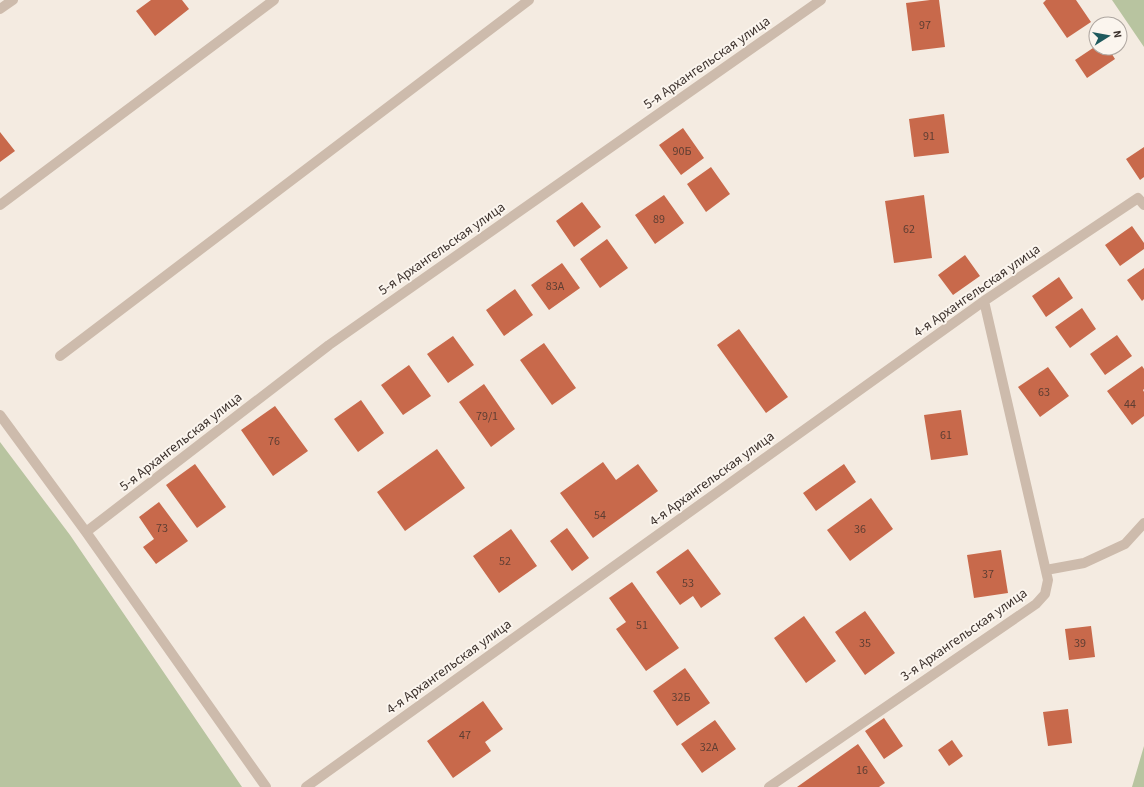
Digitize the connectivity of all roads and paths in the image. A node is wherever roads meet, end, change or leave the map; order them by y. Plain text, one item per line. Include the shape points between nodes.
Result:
1 (13, 0) edge
2 (274, 0) edge
3 (529, 0) edge
4 (821, 0) edge
5 (0, 9) edge
6 (1141, 201) edge
7 (0, 205) edge
8 (984, 301) junction
9 (60, 356) dead end
10 (0, 415) edge
11 (1144, 523) edge
12 (86, 532) junction
13 (1046, 570) junction
14 (266, 787) edge
15 (306, 787) edge
16 (769, 787) edge

1 - 5 street
2 - 7 street
3 - 9 street
4 - 12 street, 5-я Архангельская улица via 329,345
6 - 8 street, 4-я Архангельская улица
8 - 13 street, 3-я Архангельская улица
8 - 15 street, 4-я Архангельская улица
10 - 12 street
11 - 13 street via 1125,544 1084,563
12 - 14 street
13 - 16 street, 3-я Архангельская улица via 1048,580 1045,594 1036,604

